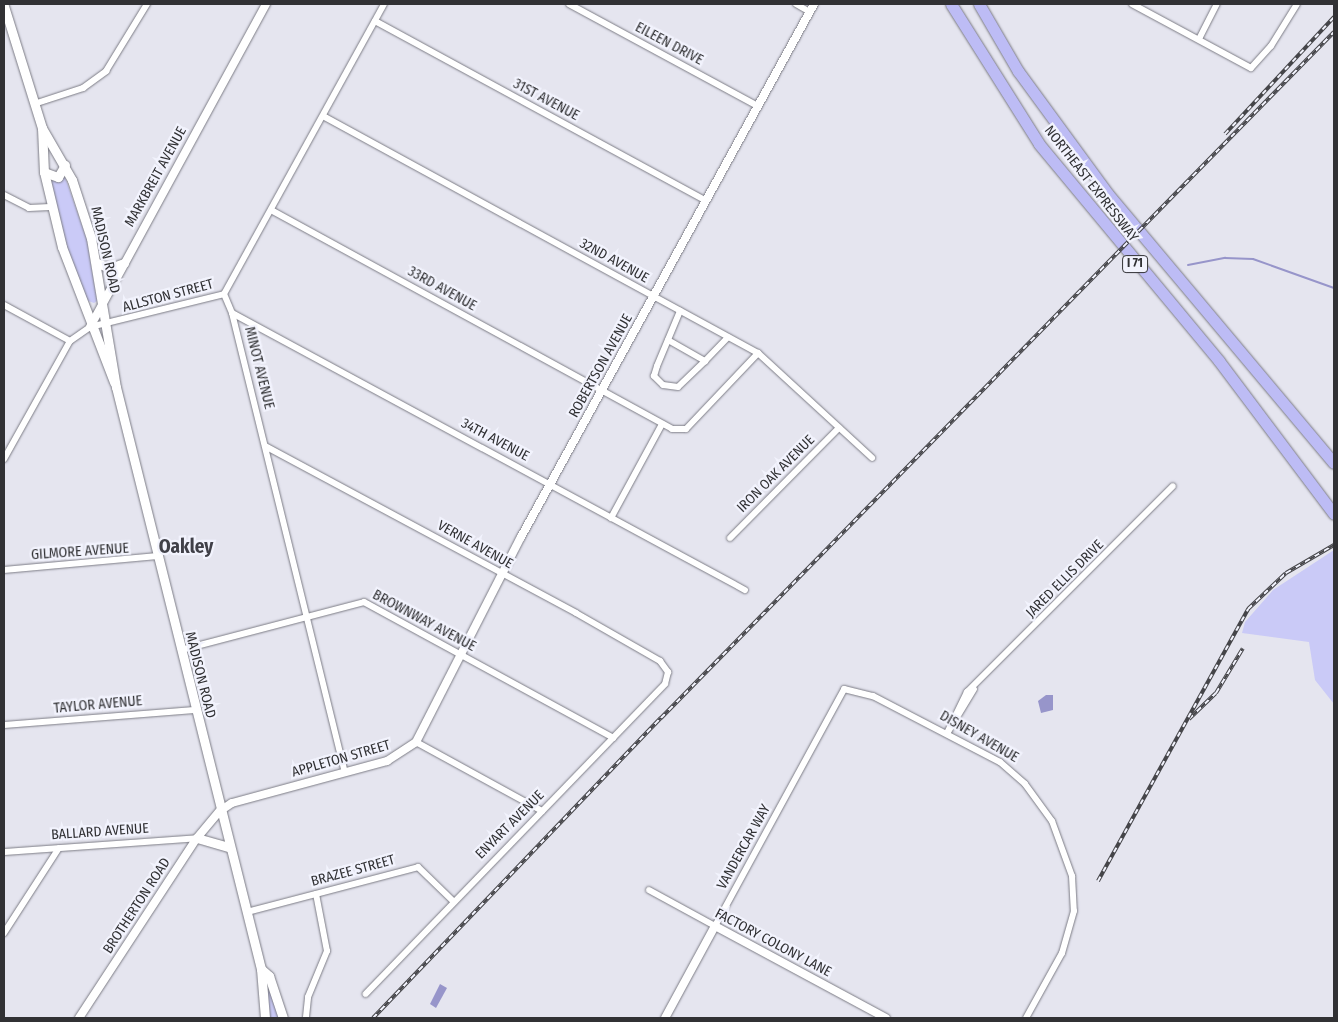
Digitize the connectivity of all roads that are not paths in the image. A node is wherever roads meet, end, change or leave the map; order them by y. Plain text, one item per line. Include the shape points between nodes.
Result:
1 (147, 4) edge
2 (266, 4) edge
3 (384, 4) edge
4 (569, 4) edge
5 (796, 4) edge
6 (814, 4) edge
7 (951, 4) edge
8 (979, 4) edge
9 (1132, 4) edge
10 (1217, 4) edge
11 (1296, 4) edge
12 (4, 6) edge
13 (810, 12) junction
14 (5, 16) edge
15 (375, 21) junction
16 (1199, 39) junction
17 (34, 104) junction
18 (758, 106) junction
19 (323, 116) junction
20 (42, 128) junction
21 (63, 162) junction
22 (44, 169) junction
23 (4, 195) edge
24 (706, 201) junction
25 (50, 206) junction
26 (271, 210) junction
27 (97, 263) junction
28 (124, 263) junction
29 (224, 294) junction
30 (653, 297) junction
31 (103, 302) junction
32 (4, 305) edge
33 (680, 311) junction
34 (232, 313) junction
35 (107, 325) junction
36 (90, 327) junction
37 (728, 337) junction
38 (95, 340) junction
39 (668, 340) junction
40 (70, 341) junction
41 (758, 354) junction
42 (114, 360) junction
43 (705, 361) junction
44 (116, 386) junction
45 (602, 390) junction
46 (662, 424) junction
47 (839, 428) junction
48 (265, 446) junction
49 (872, 458) dead end
50 (4, 459) edge
51 (1334, 463) edge
52 (550, 484) junction
53 (1173, 486) dead end
54 (1334, 514) edge
55 (611, 518) junction
56 (730, 538) dead end
57 (157, 556) junction
58 (4, 570) edge
59 (502, 574) junction
60 (745, 590) dead end
61 (307, 616) junction
62 (181, 650) junction
63 (461, 656) junction
64 (668, 672) joint
65 (844, 689) joint
66 (194, 710) junction
67 (4, 725) edge
68 (947, 733) junction
69 (613, 738) junction
70 (416, 742) junction
71 (345, 772) junction
72 (220, 811) junction
73 (542, 811) junction
74 (197, 838) junction
75 (230, 846) junction
76 (59, 848) junction
77 (4, 852) edge
78 (649, 890) dead end
79 (316, 894) junction
80 (453, 902) junction
81 (247, 912) junction
82 (715, 926) junction
83 (4, 934) edge
84 (261, 968) junction
85 (366, 994) dead end
86 (306, 1017) edge
87 (79, 1018) edge
88 (265, 1018) edge
89 (283, 1018) edge
90 (665, 1018) edge
91 (886, 1018) edge
92 (1026, 1018) edge

1 - 17 street via 106,72 83,88
2 - 28 street, MARKBREIT AVENUE
3 - 15 street
4 - 18 street, EILEEN DRIVE
5 - 13 street
6 - 13 street, ROBERTSON AVENUE
7 - 54 highway, NORTHEAST EXPRESSWAY / I 71 via 1039,144 1219,361
8 - 51 highway, NORTHEAST EXPRESSWAY / I 71 via 1018,71 1108,194
9 - 16 street
10 - 16 street
11 - 16 street via 1271,46 1251,68
12 - 14 main road, MADISON ROAD
13 - 18 street, ROBERTSON AVENUE
14 - 17 main road, MADISON ROAD
15 - 19 street
15 - 24 street, 31ST AVENUE
17 - 20 main road, MADISON ROAD
18 - 24 street, ROBERTSON AVENUE
19 - 26 street
19 - 30 street, 32ND AVENUE
20 - 21 main road, MADISON ROAD
20 - 22 main road, MADISON ROAD
21 - 22 main road via 51,158
21 - 22 main road via 58,177
21 - 27 main road, MADISON ROAD
22 - 25 main road, MADISON ROAD
23 - 25 street via 29,208
24 - 30 street, ROBERTSON AVENUE
25 - 36 main road, MADISON ROAD
26 - 29 street
26 - 45 street, 33RD AVENUE
27 - 28 main road via 110,268
27 - 31 main road, MADISON ROAD
28 - 31 street, MARKBREIT AVENUE
29 - 34 street, MINOT AVENUE
29 - 35 street, ALLSTON STREET
30 - 33 street, 32ND AVENUE
30 - 45 street, ROBERTSON AVENUE
31 - 35 main road, MADISON ROAD
31 - 36 street, MARKBREIT AVENUE
32 - 40 street
33 - 37 street, 32ND AVENUE
33 - 39 street
34 - 48 street, MINOT AVENUE
34 - 52 street, 34TH AVENUE
35 - 36 street, ALLSTON STREET
35 - 42 main road, MADISON ROAD
36 - 38 main road, MADISON ROAD
36 - 40 street, MARKBREIT AVENUE
37 - 41 street, 32ND AVENUE
37 - 43 street
38 - 42 main road
38 - 44 main road, MADISON ROAD
39 - 43 street
39 - 43 street via 654,376 658,382 670,387 682,385
40 - 50 street, MARKBREIT AVENUE
41 - 46 street, 33RD AVENUE via 686,429
41 - 47 street, 32ND AVENUE
42 - 44 main road, MADISON ROAD
44 - 57 main road, MADISON ROAD
45 - 46 street, 33RD AVENUE
45 - 52 street, ROBERTSON AVENUE
46 - 55 street
47 - 49 street, 32ND AVENUE
47 - 56 street, IRON OAK AVENUE
48 - 59 street, VERNE AVENUE
48 - 61 street, MINOT AVENUE
52 - 55 street, 34TH AVENUE
52 - 59 street, ROBERTSON AVENUE
53 - 68 street, JARED ELLIS DRIVE via 957,706
55 - 60 street, 34TH AVENUE
57 - 58 street, GILMORE AVENUE
57 - 62 main road, MADISON ROAD
59 - 63 street, ROBERTSON AVENUE
59 - 64 street, VERNE AVENUE via 660,661
61 - 62 street, BROWNWAY AVENUE
61 - 63 street, BROWNWAY AVENUE via 364,602
61 - 71 street, MINOT AVENUE
62 - 66 main road, MADISON ROAD
63 - 69 street, BROWNWAY AVENUE
63 - 70 street, ROBERTSON AVENUE
64 - 69 street, ENYART AVENUE via 666,684
65 - 68 street, DISNEY AVENUE via 896,705
65 - 82 street, VANDERCAR WAY
66 - 67 street, TAYLOR AVENUE
66 - 72 main road, MADISON ROAD
68 - 92 street, DISNEY AVENUE via 1000,762 1025,784 1052,821 1072,876 1070,930
69 - 73 street, ENYART AVENUE
70 - 71 street, APPLETON STREET via 399,756
70 - 73 street
71 - 72 street, APPLETON STREET via 232,803
72 - 74 street, BROTHERTON ROAD
72 - 75 main road, MADISON ROAD
73 - 80 street, ENYART AVENUE
74 - 75 main road
74 - 76 street, BALLARD AVENUE
74 - 87 street, BROTHERTON ROAD
75 - 81 main road, MADISON ROAD
76 - 77 street, BALLARD AVENUE
76 - 83 street
78 - 82 street, FACTORY COLONY LANE
79 - 80 street, BRAZEE STREET via 418,867
79 - 81 street, BRAZEE STREET
79 - 86 street via 328,951 324,968 308,997
80 - 85 street, ENYART AVENUE
81 - 84 main road, MADISON ROAD
82 - 90 street, VANDERCAR WAY
82 - 91 street, FACTORY COLONY LANE
84 - 88 main road, MADISON ROAD
84 - 89 main road, MADISON ROAD via 269,976

